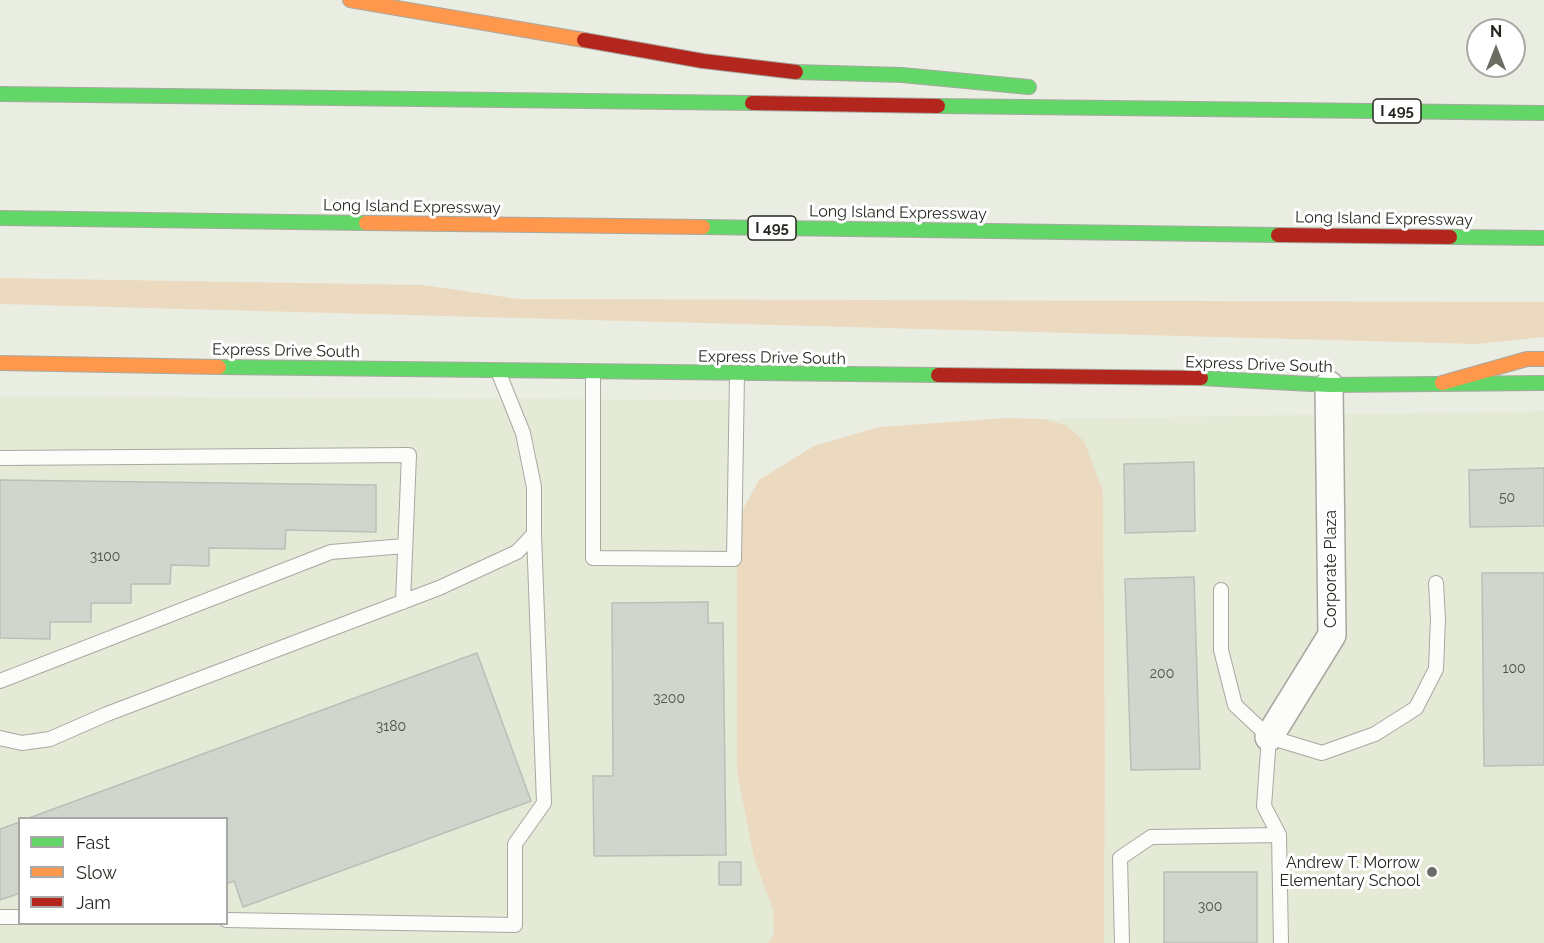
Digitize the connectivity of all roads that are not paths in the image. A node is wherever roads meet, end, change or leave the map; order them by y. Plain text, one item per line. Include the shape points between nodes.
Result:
1 (350, 0) edge
2 (1041, 88) dead end
3 (0, 94) edge
4 (1099, 94) dead end
5 (1249, 109) junction
6 (1544, 113) edge
7 (0, 218) edge
8 (1544, 238) edge
9 (1544, 359) edge
10 (0, 363) edge
11 (498, 371) junction
12 (593, 372) junction
13 (737, 374) junction
14 (1442, 383) junction
15 (1544, 383) edge
16 (1329, 385) junction
17 (0, 458) edge
18 (534, 534) junction
19 (405, 546) junction
20 (1436, 583) dead end
21 (1221, 590) dead end
22 (403, 602) junction
23 (0, 681) edge
24 (1269, 736) junction
25 (0, 738) edge
26 (1279, 835) junction
27 (0, 916) edge
28 (18, 917) edge
29 (228, 920) edge
30 (1122, 943) edge
31 (1281, 943) edge

1 - 2 main road via 749,67
3 - 5 main road, I 495
4 - 5 main road
5 - 6 main road, I 495
7 - 8 main road, Long Island Expressway / I 495
9 - 14 main road via 1527,359
10 - 11 main road, Express Drive South
11 - 12 main road, Express Drive South
11 - 18 lane via 523,432 534,488
12 - 13 main road, Express Drive South
12 - 13 lane via 593,558 734,559
13 - 16 main road, Express Drive South via 1198,378
14 - 15 main road, Express Drive South
14 - 16 main road, Express Drive South
16 - 24 street, Corporate Plaza via 1332,636
17 - 19 lane via 409,455
18 - 22 lane via 517,552
18 - 29 lane via 544,803 515,844 515,925
19 - 22 lane
19 - 23 lane via 331,552
20 - 24 lane via 1436,669 1416,708 1375,734 1322,753
21 - 24 lane via 1221,650 1235,705
22 - 25 lane via 50,739 22,743
24 - 26 lane via 1264,806
26 - 30 lane via 1151,837 1120,858
26 - 31 lane
27 - 28 lane

